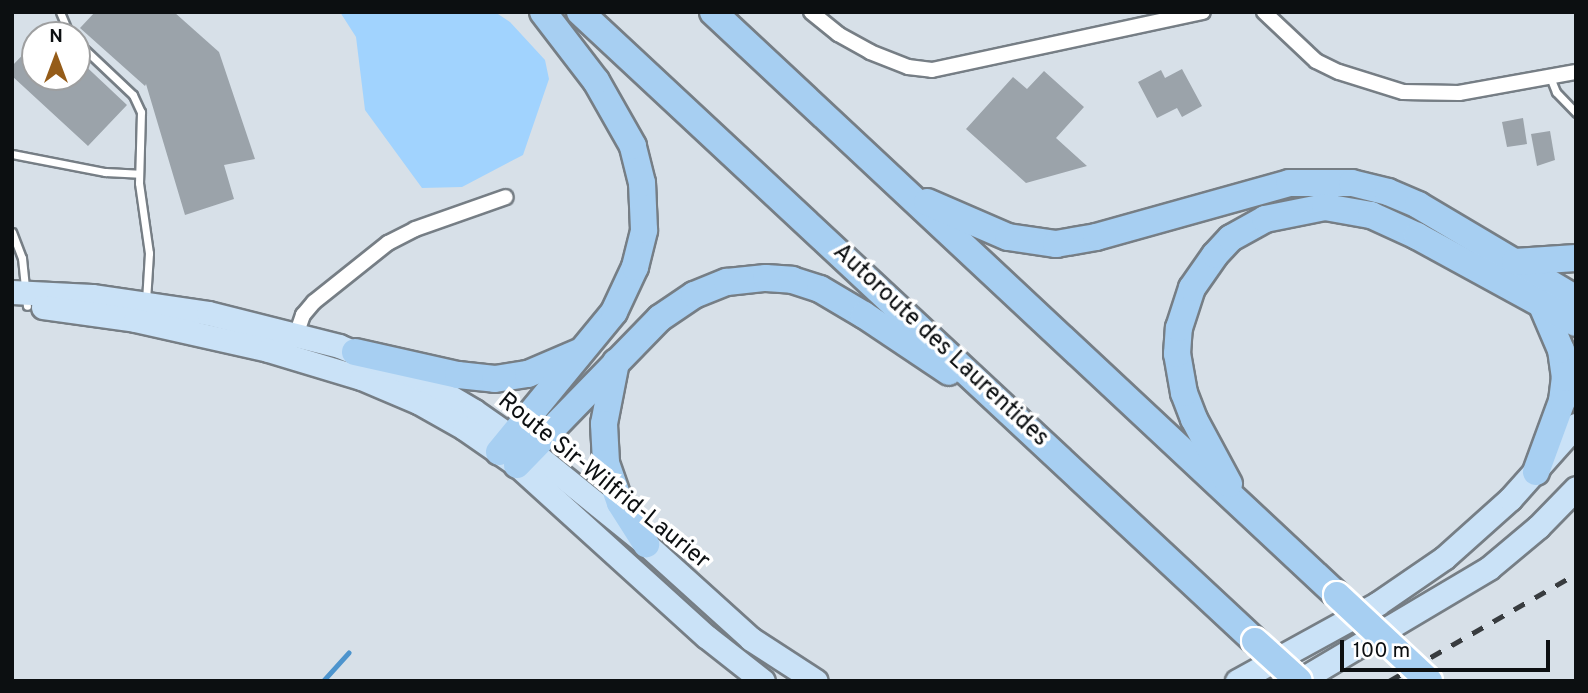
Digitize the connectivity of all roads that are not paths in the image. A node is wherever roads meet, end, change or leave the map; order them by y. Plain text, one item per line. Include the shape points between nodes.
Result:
1 (543, 12) edge
2 (580, 12) edge
3 (713, 12) edge
4 (811, 12) edge
5 (1203, 12) edge
6 (1264, 12) edge
7 (91, 56) edge
8 (1576, 72) edge
9 (1550, 77) junction
10 (1576, 113) edge
11 (12, 154) edge
12 (139, 174) junction
13 (908, 194) junction
14 (506, 197) dead end
15 (12, 232) edge
16 (1576, 258) edge
17 (1515, 262) junction
18 (19, 299) edge
19 (1576, 299) edge
20 (1541, 303) junction
21 (145, 312) junction
22 (1576, 323) edge
23 (293, 345) junction
24 (584, 350) junction
25 (355, 352) junction
26 (616, 362) junction
27 (1013, 415) junction
28 (1576, 425) edge
29 (514, 451) junction
30 (1536, 472) junction
31 (1576, 488) edge
32 (1240, 504) junction
33 (646, 544) junction
34 (763, 681) edge
35 (816, 681) edge
36 (1237, 681) edge
37 (1299, 681) edge
38 (1429, 681) edge

1 - 24 highway via 590,71 622,123 639,167 644,199 644,230 631,279 608,323
2 - 27 highway, Autoroute des Laurentides
3 - 13 highway
4 - 5 street via 870,52 908,67 932,70
6 - 9 street via 1316,61 1403,92 1459,93
7 - 12 lane via 138,102
8 - 9 street
9 - 10 lane via 1556,92
11 - 12 lane
12 - 21 lane via 149,253
13 - 17 highway via 997,233 1056,244 1104,236 1282,184 1340,181 1396,195
13 - 32 highway
14 - 23 street via 388,243 314,302 303,315
15 - 18 lane via 22,258
16 - 17 highway
17 - 19 highway
18 - 21 main road, Route Sir-Wilfrid-Laurier
20 - 22 highway
20 - 30 highway via 1561,350 1565,378 1562,401
20 - 32 highway via 1417,236 1359,211 1304,209 1265,219 1242,231 1199,276 1186,301 1177,341 1188,405
21 - 23 main road, Route Sir-Wilfrid-Laurier
23 - 25 main road, Route Sir-Wilfrid-Laurier
23 - 29 main road, Route Sir-Wilfrid-Laurier
24 - 25 highway via 528,374 495,379
24 - 29 highway
25 - 29 main road, Route Sir-Wilfrid-Laurier via 425,382
26 - 27 highway via 660,318 694,295 741,279 781,279 834,296
26 - 29 highway
26 - 33 highway via 606,410 604,452 616,493
27 - 37 highway, Autoroute des Laurentides, bridge
28 - 30 main road
29 - 33 main road, Route Sir-Wilfrid-Laurier
29 - 34 main road, Route Sir-Wilfrid-Laurier via 715,644
30 - 36 main road via 1483,525 1422,574 1350,620
31 - 37 main road via 1489,568
32 - 38 highway, bridge
33 - 35 main road, Route Sir-Wilfrid-Laurier via 751,639

